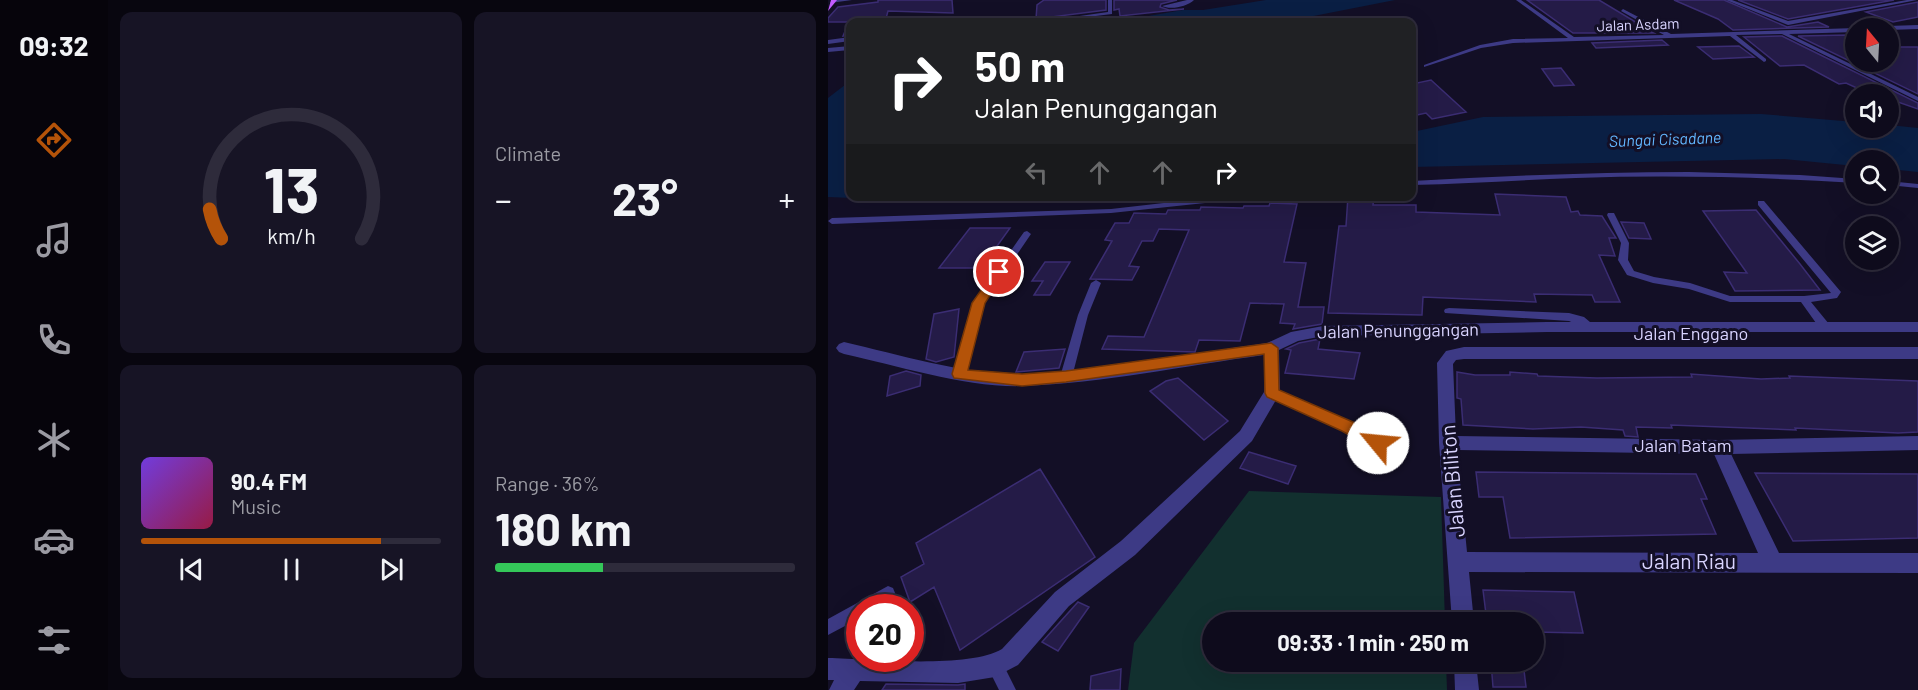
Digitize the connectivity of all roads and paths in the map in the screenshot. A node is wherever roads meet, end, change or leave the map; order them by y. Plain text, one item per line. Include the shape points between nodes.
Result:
1 (849, 0) edge
2 (1110, 0) edge
3 (1191, 0) edge
4 (1518, 0) edge
5 (1728, 0) edge
6 (1916, 0) edge
7 (831, 4) edge
8 (1166, 6) dead end
9 (1623, 10) dead end
10 (1072, 18) edge
11 (1918, 27) edge
12 (1899, 28) edge
13 (1845, 30) edge
14 (1782, 32) junction
15 (1731, 34) junction
16 (1669, 35) junction
17 (1573, 39) junction
18 (846, 40) edge
19 (828, 42) edge
20 (846, 48) edge
21 (828, 50) edge
22 (1764, 60) dead end
23 (1426, 66) dead end
24 (1918, 99) edge
25 (1845, 180) edge
26 (1416, 183) edge
27 (1899, 184) edge
28 (1918, 186) edge
29 (1208, 201) edge
30 (1761, 203) dead end
31 (1611, 215) dead end
32 (832, 221) dead end
33 (1027, 234) dead end
34 (1096, 283) dead end
35 (1804, 299) junction
36 (1449, 311) dead end
37 (1591, 327) junction
38 (1825, 327) junction
39 (1918, 327) edge
40 (844, 348) dead end
41 (1271, 348) junction
42 (1464, 353) joint
43 (1918, 353) edge
44 (959, 374) junction
45 (1066, 377) junction
46 (1272, 393) junction
47 (1378, 443) dead end
48 (1448, 443) junction
49 (1918, 443) edge
50 (1719, 447) junction
51 (1460, 562) junction
52 (1773, 563) junction
53 (1918, 563) edge
54 (1462, 612) edge
55 (846, 617) edge
56 (828, 627) edge
57 (995, 666) junction
58 (828, 669) edge
59 (846, 669) edge
60 (924, 671) edge
61 (852, 672) edge
62 (1466, 672) edge
63 (841, 690) edge
64 (1008, 690) edge
65 (1467, 690) edge

1 - 7 street
2 - 10 lane via 1111,11 1105,14
3 - 8 street
4 - 17 lane
5 - 6 lane via 1788,23
9 - 16 lane
11 - 12 lane
13 - 14 lane, Jalan Asdam
14 - 15 lane, Jalan Asdam
14 - 24 lane
15 - 16 lane, Jalan Asdam
15 - 22 lane
16 - 17 lane, Jalan Asdam
17 - 23 lane, Jalan Asdam via 1501,43
18 - 19 lane
20 - 21 street
25 - 26 lane via 1664,173
27 - 28 lane
29 - 32 lane via 1112,212
30 - 35 lane via 1836,294
31 - 35 lane via 1625,243 1623,260 1630,273 1730,299
33 - 44 lane via 979,303
34 - 45 lane via 1079,326
35 - 38 lane
36 - 37 lane via 1569,317
37 - 38 street, Jalan Penunggangan
37 - 41 street, Jalan Penunggangan via 1323,331 1298,334
38 - 39 street, Jalan Penunggangan
40 - 44 street, Jalan Penunggangan
41 - 45 street, Jalan Penunggangan
41 - 46 street
42 - 43 street, Jalan Enggano
42 - 48 street, Jalan Biliton via 1451,356 1444,363
44 - 45 street, Jalan Penunggangan via 1022,380
46 - 47 lane
46 - 57 street via 1246,436 1128,548 1062,599 1024,643
48 - 50 street, Jalan Batam
48 - 51 street, Jalan Biliton
49 - 50 street, Jalan Batam
50 - 52 street
51 - 52 street, Jalan Riau
51 - 54 street, Jalan Biliton
52 - 53 street, Jalan Riau
55 - 56 lane
57 - 60 street via 958,672
57 - 64 lane
58 - 59 street
61 - 63 street
62 - 65 street

